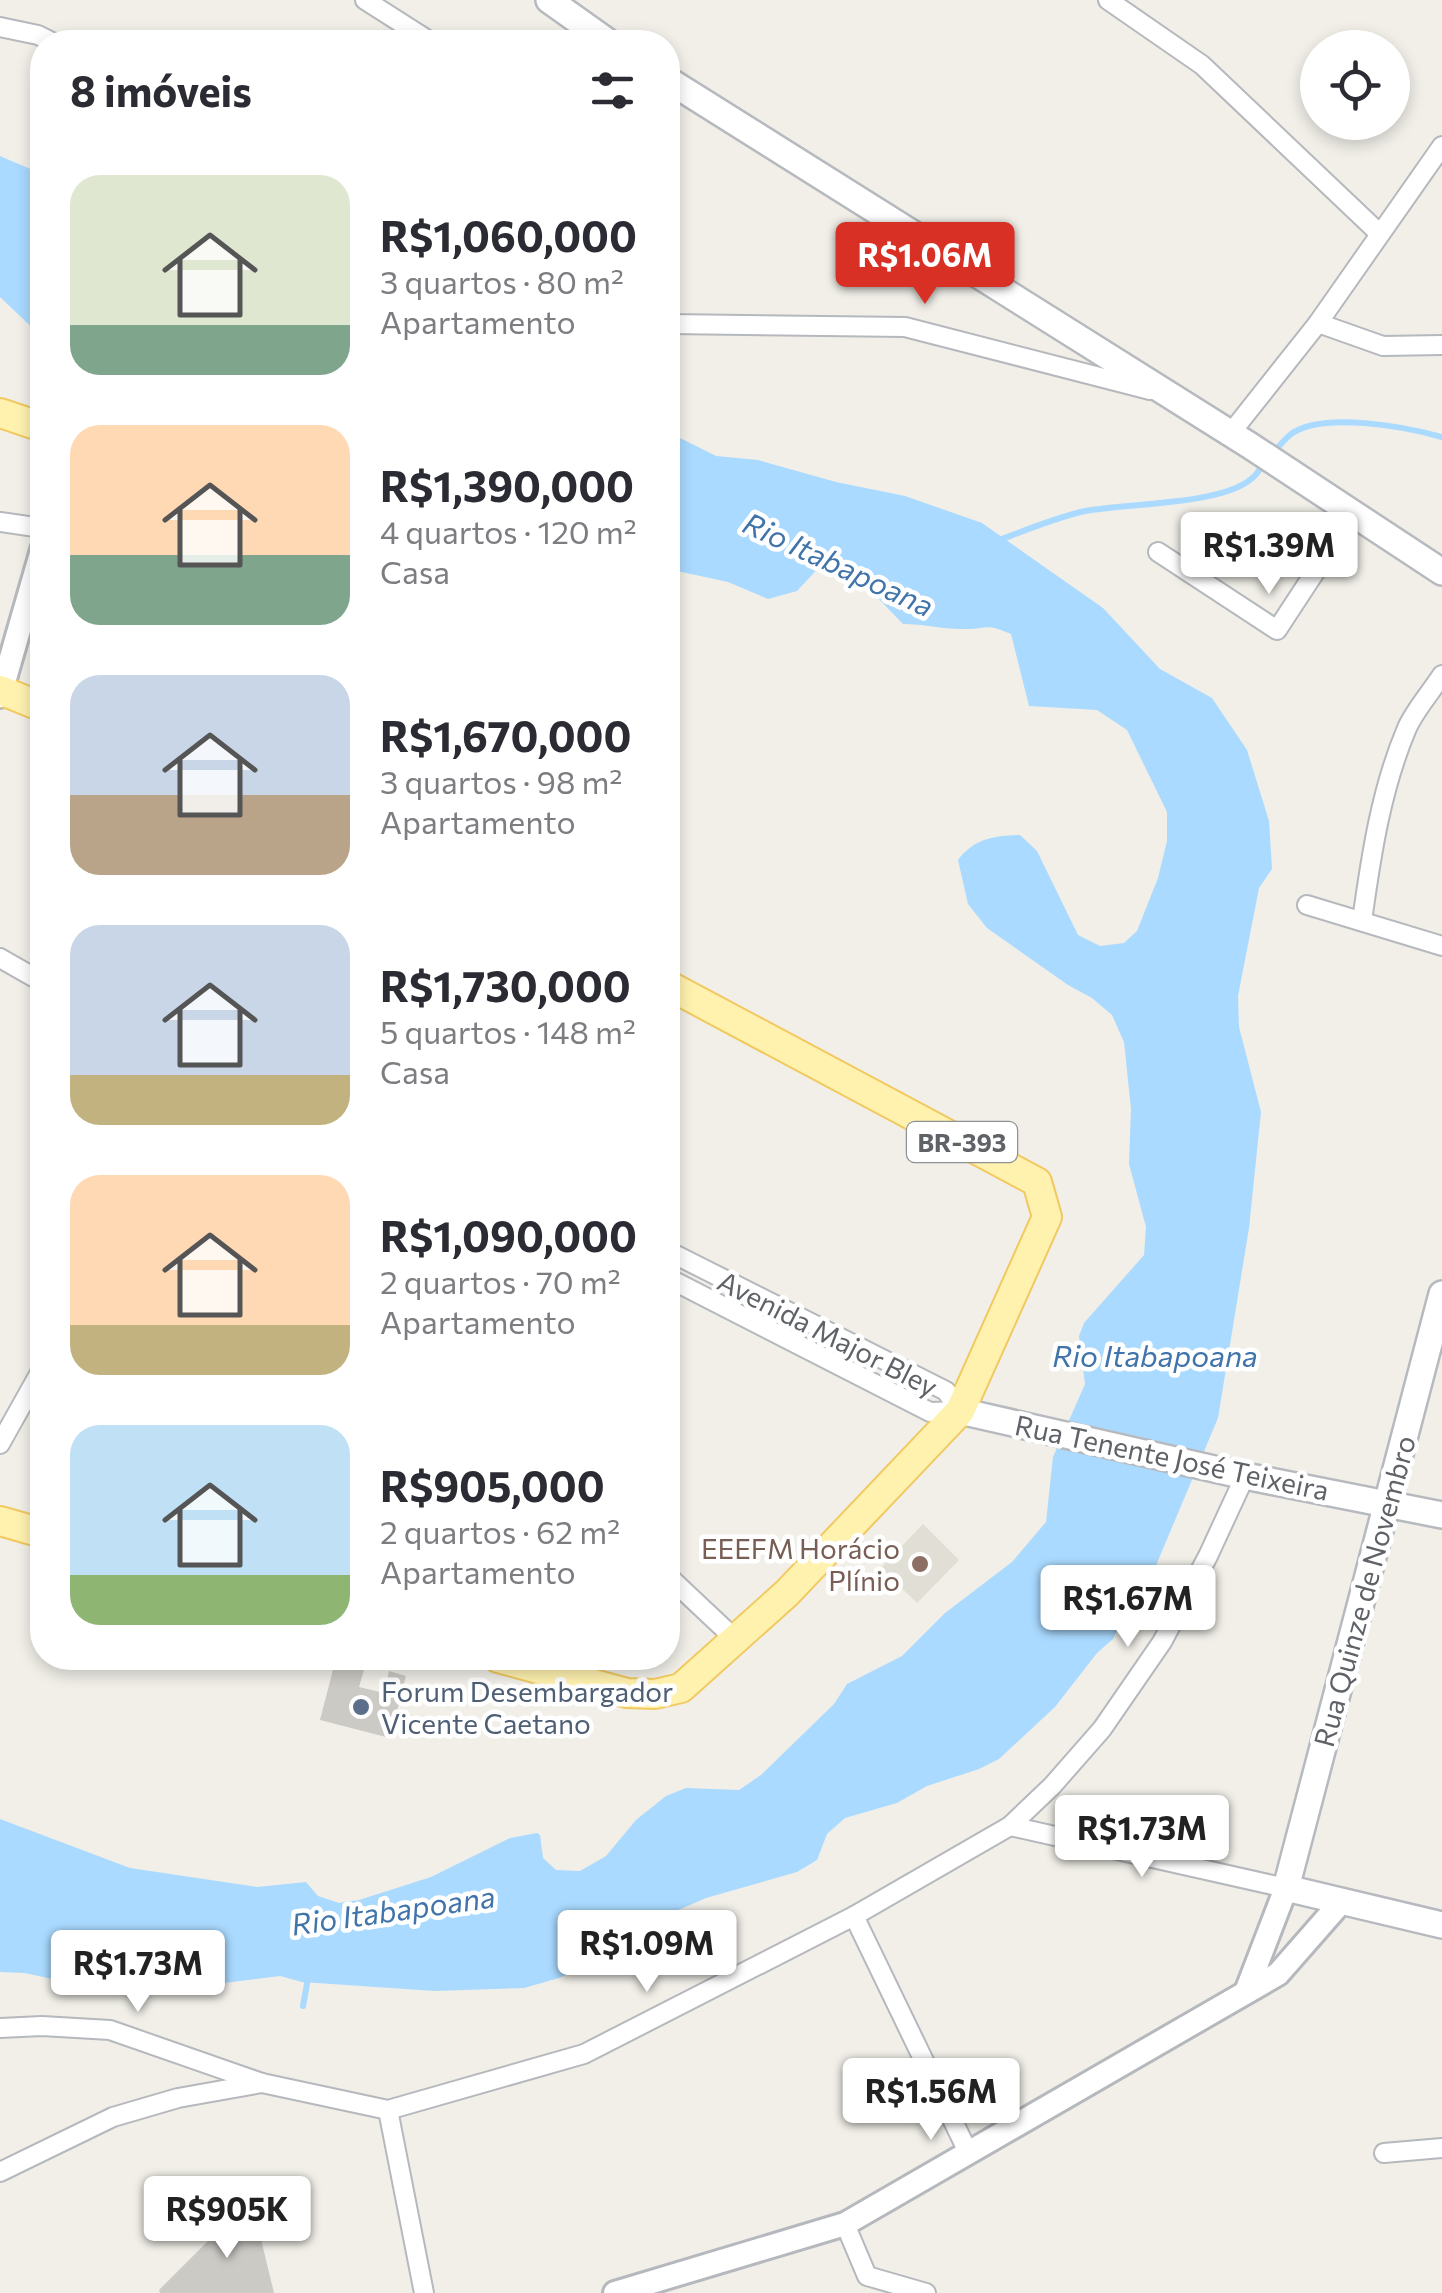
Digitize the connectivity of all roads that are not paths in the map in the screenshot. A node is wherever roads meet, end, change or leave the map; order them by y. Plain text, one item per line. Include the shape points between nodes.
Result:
1 (365, 0) edge
2 (549, 0) edge
3 (1108, 0) edge
4 (0, 27) edge
5 (412, 30) edge
6 (591, 30) edge
7 (30, 33) edge
8 (680, 88) edge
9 (1442, 146) edge
10 (1380, 234) junction
11 (1318, 323) junction
12 (680, 324) edge
13 (1442, 345) edge
14 (1170, 394) junction
15 (0, 413) edge
16 (30, 423) edge
17 (1239, 439) junction
18 (1353, 514) junction
19 (0, 522) edge
20 (30, 526) edge
21 (1158, 552) dead end
22 (1442, 572) edge
23 (30, 592) edge
24 (1442, 676) edge
25 (1, 693) edge
26 (30, 703) edge
27 (1307, 906) dead end
28 (1362, 921) junction
29 (1442, 946) edge
30 (0, 958) edge
31 (30, 975) edge
32 (680, 991) edge
33 (680, 1257) edge
34 (680, 1284) edge
35 (1442, 1294) edge
36 (1436, 1336) edge
37 (30, 1390) edge
38 (960, 1411) junction
39 (0, 1444) edge
40 (1246, 1476) junction
41 (1388, 1504) junction
42 (1442, 1514) edge
43 (0, 1521) edge
44 (30, 1530) edge
45 (680, 1587) edge
46 (736, 1640) junction
47 (542, 1670) edge
48 (1010, 1826) junction
49 (1286, 1888) junction
50 (1342, 1901) junction
51 (854, 1916) junction
52 (1442, 1925) edge
53 (1246, 1992) junction
54 (0, 2028) edge
55 (262, 2083) junction
56 (388, 2110) junction
57 (1442, 2148) edge
58 (968, 2152) junction
59 (1384, 2153) dead end
60 (0, 2172) edge
61 (845, 2224) junction
62 (678, 2286) edge
63 (424, 2293) edge
64 (615, 2293) edge
65 (926, 2293) edge

1 - 5 street
2 - 6 main road
3 - 10 street via 1202,65
4 - 7 street
8 - 14 main road
9 - 10 street
10 - 11 street
11 - 13 street via 1383,346
11 - 17 street
12 - 14 street via 905,326
14 - 17 main road
15 - 16 main road
17 - 18 main road
18 - 21 street via 1277,630
18 - 22 main road
19 - 20 street
23 - 25 street
24 - 28 street via 1408,725 1389,780
25 - 26 main road
27 - 28 street
28 - 29 street
30 - 31 street
32 - 38 main road, BR-393 via 1037,1182 1047,1217
33 - 38 street, Avenida Major Bley via 946,1391
34 - 38 street, Avenida Major Bley via 930,1412
35 - 36 main road, Rua Quinze de Novembro
36 - 41 main road, Rua Quinze de Novembro
37 - 39 street
38 - 40 main road, Rua Tenente José Teixeira
38 - 46 main road
40 - 41 main road, Rua Tenente José Teixeira
40 - 48 street via 1162,1642 1102,1730
41 - 42 main road, Rua Tenente José Teixeira
41 - 49 main road, Rua Quinze de Novembro
43 - 44 main road
45 - 46 street
46 - 47 main road via 681,1688 655,1694
48 - 49 street
48 - 51 street
49 - 50 main road
49 - 53 street
50 - 52 main road
50 - 53 street via 1278,1974
51 - 56 street via 584,2054
51 - 58 street
53 - 58 street
54 - 55 street via 110,2030
55 - 56 street
55 - 60 street via 112,2116
56 - 63 street
57 - 59 street
58 - 61 street
61 - 62 street
61 - 65 street via 868,2276
62 - 64 street

